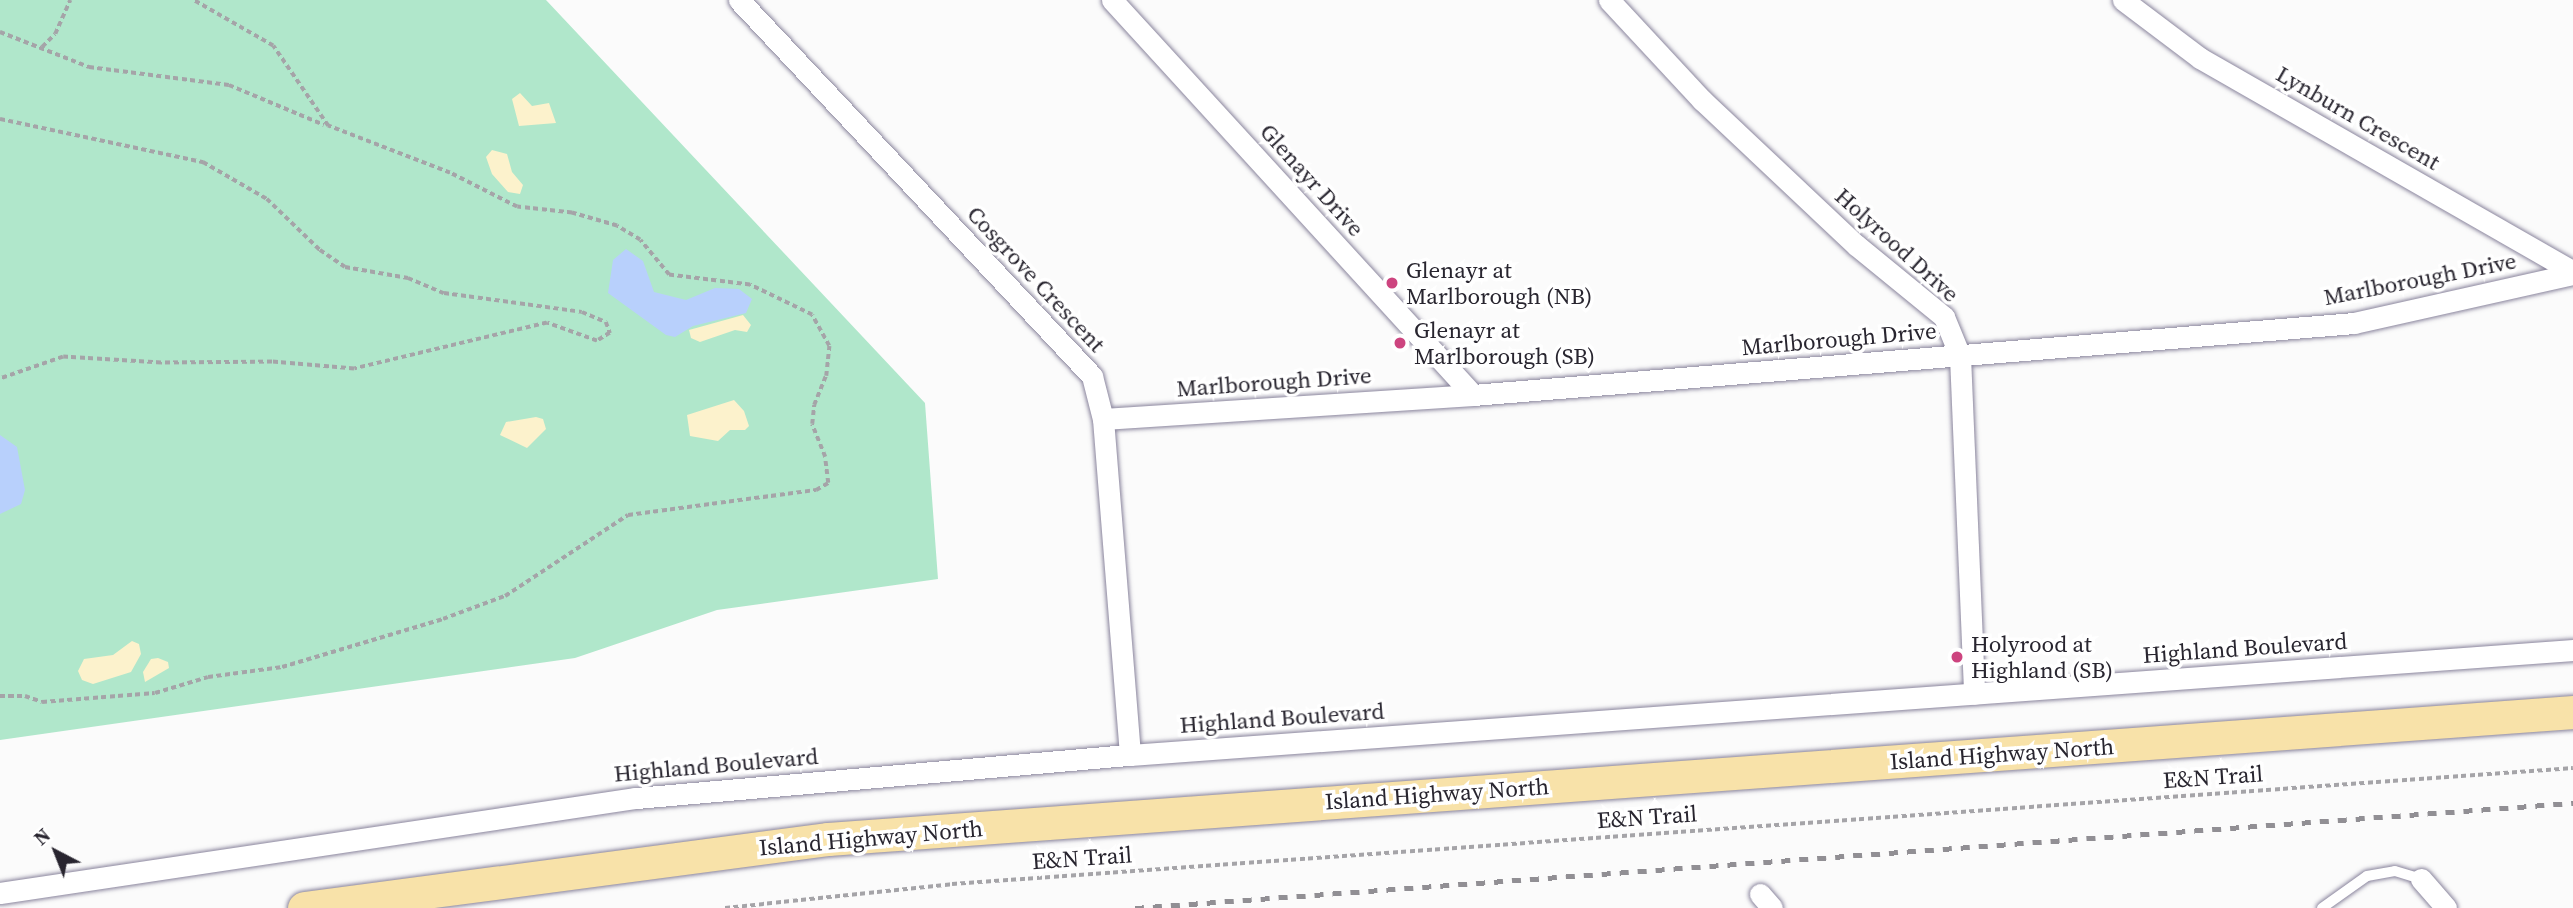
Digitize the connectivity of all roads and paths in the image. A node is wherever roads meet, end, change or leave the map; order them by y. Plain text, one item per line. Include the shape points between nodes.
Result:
1 (70, 0) edge
2 (193, 0) edge
3 (739, 0) edge
4 (1112, 0) edge
5 (1609, 0) edge
6 (2123, 0) edge
7 (0, 32) edge
8 (42, 47) junction
9 (0, 119) edge
10 (328, 126) junction
11 (2573, 273) edge
12 (1960, 356) junction
13 (0, 379) edge
14 (1473, 395) junction
15 (1103, 419) junction
16 (2573, 650) edge
17 (1974, 694) junction
18 (0, 696) edge
19 (2573, 712) edge
20 (1130, 755) junction
21 (2573, 768) edge
22 (2421, 880) joint
23 (0, 893) edge
24 (303, 908) edge
25 (725, 908) edge
26 (2322, 908) edge
27 (2446, 908) edge

1 - 8 path via 55,34
2 - 10 path via 273,46 306,101
3 - 15 street, Cosgrove Crescent via 1092,376
4 - 14 street, Glenayr Drive
5 - 12 street, Holyrood Drive via 1702,100 1836,227 1944,317
6 - 11 street, Lynburn Crescent via 2200,58
7 - 8 path
8 - 10 path via 89,67 229,85
9 - 13 path via 203,162 261,194 345,267 408,278 444,293 582,312 606,322 610,334 597,341 547,323 354,369 272,362 161,363 64,357
10 - 18 path via 450,173 517,207 572,213 617,226 640,240 669,275 750,285 813,315 829,346 826,376 812,416 828,483 816,490 628,515 505,596 443,620 282,667 208,677 155,693 42,702 25,696
11 - 12 street, Marlborough Drive via 2354,323
12 - 14 street, Marlborough Drive
12 - 17 street, Holyrood Drive
14 - 15 street, Marlborough Drive
15 - 20 street, Cosgrove Crescent
16 - 17 street, Highland Boulevard
17 - 20 street, Highland Boulevard
19 - 24 main road, Island Highway North via 828,838
20 - 23 street, Highland Boulevard via 636,798
21 - 25 path, E&N Trail via 952,884
22 - 26 lane via 2395,871 2367,876
22 - 27 street

